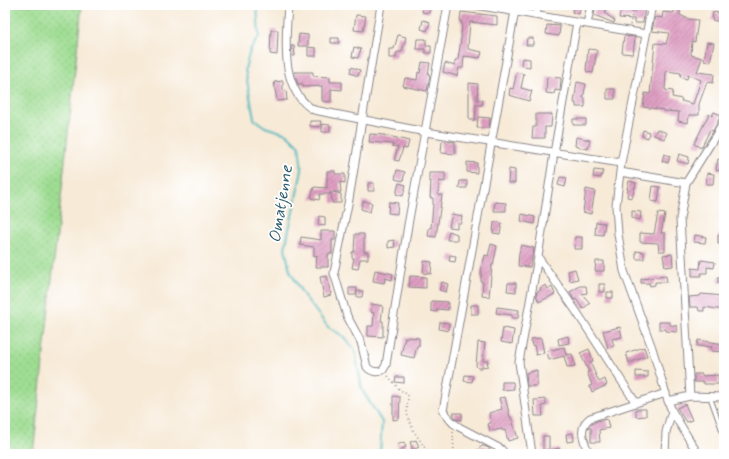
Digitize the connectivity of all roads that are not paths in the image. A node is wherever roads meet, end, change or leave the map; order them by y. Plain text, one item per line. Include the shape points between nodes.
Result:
1 (288, 5) edge
2 (381, 5) edge
3 (448, 5) edge
4 (475, 5) edge
5 (538, 5) edge
6 (591, 5) edge
7 (652, 5) edge
8 (494, 6) edge
9 (515, 11) junction
10 (536, 15) junction
11 (577, 22) junction
12 (588, 24) junction
13 (646, 34) junction
14 (361, 119) junction
15 (724, 122) edge
16 (426, 132) junction
17 (491, 142) junction
18 (554, 152) junction
19 (621, 163) junction
20 (620, 172) junction
21 (686, 182) junction
22 (538, 257) junction
23 (666, 393) junction
24 (690, 396) junction
25 (710, 396) junction
26 (724, 397) edge
27 (668, 401) junction
28 (636, 403) junction
29 (672, 411) junction
30 (724, 436) edge
31 (505, 454) edge
32 (532, 454) edge
33 (589, 454) edge
34 (665, 454) edge
35 (698, 454) edge

1 - 14 street via 286,54 292,80 301,99 314,110
2 - 14 street
3 - 16 street
4 - 8 street
5 - 10 street
6 - 12 street
7 - 13 street
8 - 9 street
9 - 10 street
9 - 17 street
10 - 11 street
11 - 12 street
11 - 18 street
12 - 13 street
13 - 19 street
14 - 16 street
14 - 16 street via 334,273 348,316 361,342 367,367 375,372 385,368
15 - 21 street
16 - 17 street
17 - 18 street
17 - 31 street via 443,411 459,427 501,449
18 - 19 street
18 - 22 street
19 - 20 street
20 - 21 street
20 - 23 street via 616,206 624,271
21 - 24 street via 680,219
22 - 28 street
22 - 32 street via 519,362
23 - 27 street
23 - 28 street
24 - 25 street
24 - 27 street
25 - 26 street
25 - 30 lane
27 - 29 street
28 - 33 street via 584,422 583,437
29 - 34 street via 666,432
29 - 35 street

